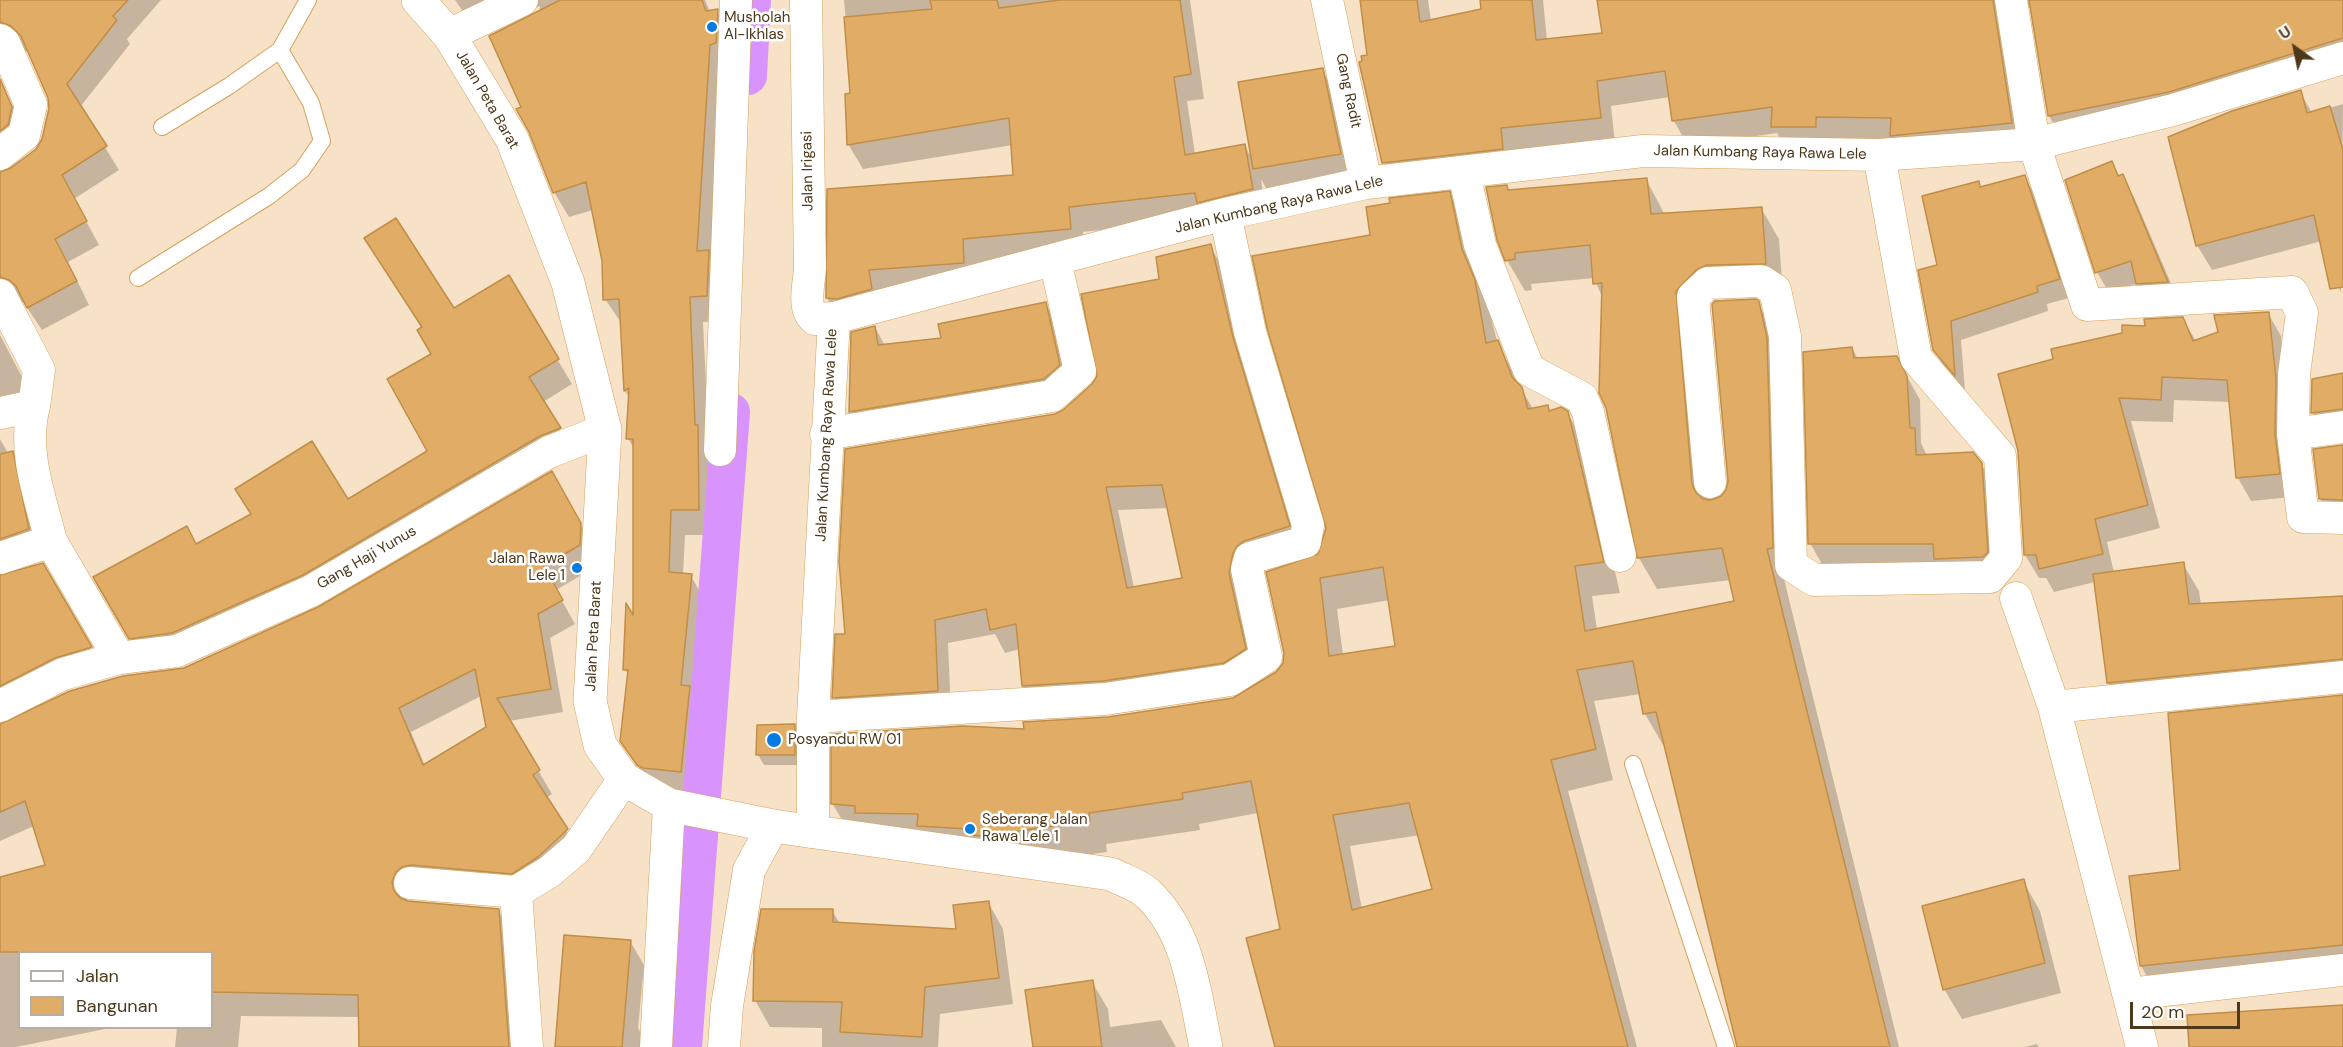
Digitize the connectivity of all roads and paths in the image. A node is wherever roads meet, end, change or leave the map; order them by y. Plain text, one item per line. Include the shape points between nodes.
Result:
1 (308, 0) edge
2 (418, 0) edge
3 (522, 0) edge
4 (736, 0) edge
5 (806, 0) edge
6 (1328, 0) edge
7 (2011, 0) edge
8 (449, 34) junction
9 (0, 40) edge
10 (280, 50) junction
11 (2343, 58) edge
12 (162, 126) dead end
13 (2034, 144) junction
14 (0, 154) edge
15 (1879, 155) junction
16 (1464, 173) junction
17 (1366, 183) junction
18 (1225, 214) junction
19 (1055, 260) junction
20 (138, 278) dead end
21 (0, 295) edge
22 (834, 318) junction
23 (34, 406) junction
24 (0, 412) edge
25 (2343, 427) edge
26 (605, 430) junction
27 (826, 434) junction
28 (2293, 434) junction
29 (720, 450) dead end
30 (1710, 482) dead end
31 (2343, 518) edge
32 (51, 541) junction
33 (1620, 556) dead end
34 (0, 558) edge
35 (2016, 598) dead end
36 (119, 658) junction
37 (2343, 677) edge
38 (0, 706) edge
39 (2054, 707) junction
40 (813, 717) junction
41 (1633, 764) dead end
42 (624, 778) junction
43 (672, 805) junction
44 (771, 825) junction
45 (813, 832) junction
46 (410, 883) dead end
47 (516, 892) junction
48 (2343, 969) edge
49 (2128, 994) junction
50 (527, 1047) edge
51 (656, 1047) edge
52 (724, 1047) edge
53 (1206, 1047) edge
54 (1726, 1047) edge
55 (2142, 1047) edge

1 - 10 lane
2 - 8 main road, Jalan Peta Barat
3 - 8 street
4 - 29 street
5 - 22 street, Jalan Irigasi via 808,307 816,319
6 - 17 street, Gang Radit
7 - 13 street
8 - 26 main road, Jalan Peta Barat via 512,139 551,236 568,283
9 - 14 street via 31,105 24,135
10 - 12 lane
10 - 20 lane via 310,103 322,141 302,170 269,196
11 - 13 street, Jalan Kumbang Raya Rawa Lele via 2173,110
13 - 15 street, Jalan Kumbang Raya Rawa Lele
13 - 28 street via 2087,305 2292,292 2302,313 2294,374
15 - 16 street, Jalan Kumbang Raya Rawa Lele via 1643,151
15 - 30 street via 1916,358 2000,456 2007,558 1990,576 1814,580 1791,564 1785,336 1776,290 1761,281 1708,283 1693,297
16 - 17 street, Jalan Kumbang Raya Rawa Lele
16 - 33 street via 1480,245 1529,370 1582,398 1588,412
17 - 18 street, Jalan Kumbang Raya Rawa Lele
18 - 19 street, Jalan Kumbang Raya Rawa Lele
18 - 40 street via 1250,332 1308,525 1305,542 1250,558 1247,568 1266,657 1230,680 1105,699
19 - 22 street, Jalan Kumbang Raya Rawa Lele
19 - 27 street via 1080,371 1052,396
21 - 23 street via 39,370
22 - 27 street, Jalan Kumbang Raya Rawa Lele
23 - 24 street
23 - 32 street via 28,426 32,464
25 - 28 street
26 - 36 street, Gang Haji Yunus via 549,452 311,591 177,651
26 - 42 main road, Jalan Peta Barat via 590,701 600,746
27 - 40 street, Jalan Kumbang Raya Rawa Lele
28 - 31 street via 2303,517
32 - 34 street
32 - 36 street
35 - 39 street
36 - 38 street, Gang Haji Yunus via 63,674
37 - 39 street
39 - 49 street
40 - 45 street, Jalan Kumbang Raya Rawa Lele
41 - 54 lane
42 - 43 main road, Jalan Peta Barat
42 - 47 street via 576,849
43 - 44 main road, Jalan Peta Barat
43 - 51 street
44 - 45 main road, Jalan Peta Barat
44 - 52 street via 749,870
45 - 53 main road, Jalan Peta Barat via 1111,874 1148,893 1176,930 1188,964
46 - 47 street
47 - 50 street
48 - 49 street
49 - 55 street

